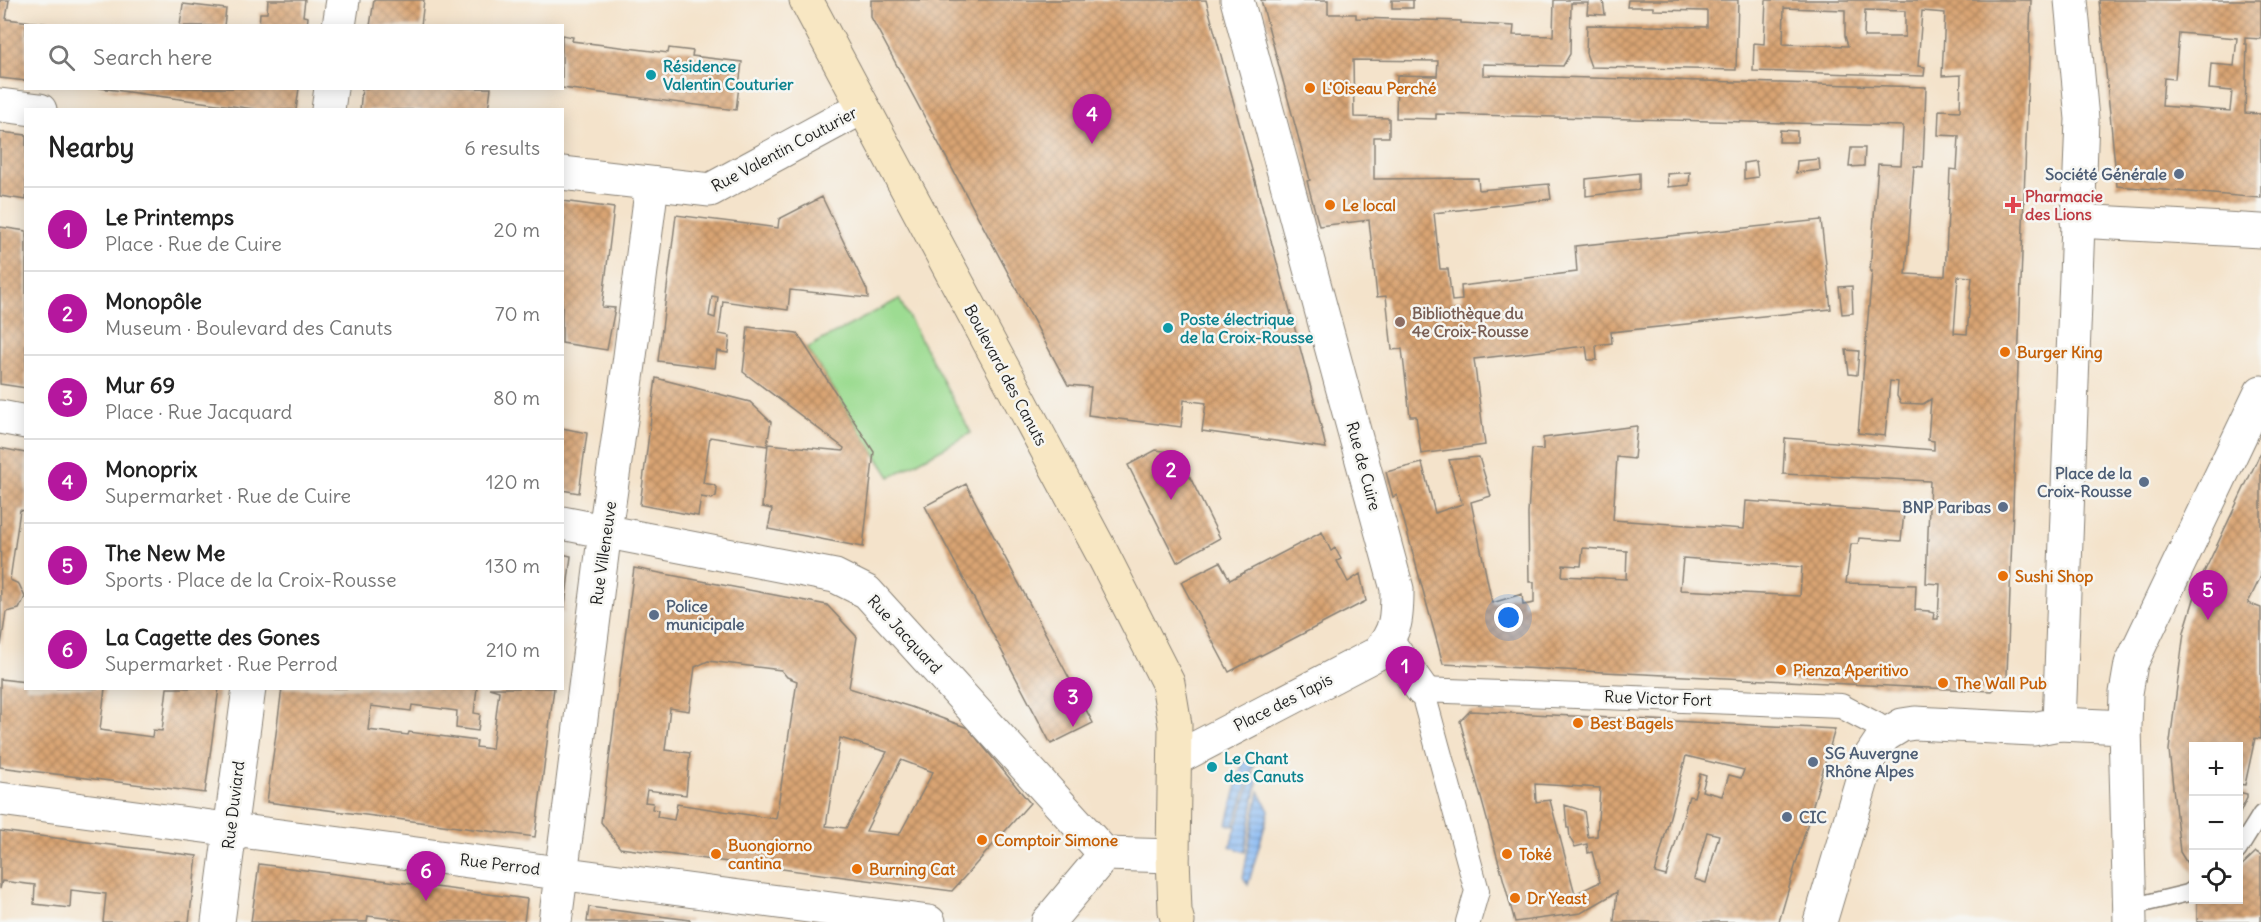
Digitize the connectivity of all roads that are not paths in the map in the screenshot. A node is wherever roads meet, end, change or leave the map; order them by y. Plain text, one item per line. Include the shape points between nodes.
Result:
1 (343, 0) edge
2 (806, 0) edge
3 (1237, 0) edge
4 (2071, 0) edge
5 (339, 24) edge
6 (331, 90) edge
7 (0, 105) edge
8 (863, 107) junction
9 (24, 108) edge
10 (328, 108) edge
11 (564, 173) edge
12 (652, 184) junction
13 (2078, 221) junction
14 (2261, 231) edge
15 (2261, 392) edge
16 (0, 417) edge
17 (24, 422) edge
18 (564, 523) edge
19 (605, 531) junction
20 (1388, 642) junction
21 (249, 690) edge
22 (1422, 690) junction
23 (2059, 724) junction
24 (2125, 727) junction
25 (1884, 736) junction
26 (1175, 759) junction
27 (0, 799) edge
28 (2261, 814) edge
29 (230, 830) junction
30 (2239, 850) edge
31 (1105, 854) junction
32 (1173, 856) junction
33 (562, 872) junction
34 (2189, 892) edge
35 (2130, 914) edge
36 (218, 922) edge
37 (555, 922) edge
38 (929, 922) edge
39 (1048, 922) edge
40 (1178, 922) edge
41 (1468, 922) edge
42 (1820, 922) edge

1 - 5 street
2 - 8 main road, Boulevard des Canuts
3 - 20 street, Rue de Cuire via 1397,589 1397,616
4 - 13 street via 2082,119
6 - 10 street
7 - 9 street
8 - 12 street, Rue Valentin Couturier via 710,190
8 - 26 main road, Boulevard des Canuts via 1166,677 1175,725
11 - 12 street, Rue Valentin Couturier
12 - 19 street, Rue Villeneuve
13 - 14 street
13 - 23 street
15 - 24 street via 2132,664
16 - 17 street
18 - 19 street, Rue Jacquard
19 - 31 street, Rue Jacquard via 835,576 867,592
19 - 33 street, Rue Villeneuve
20 - 22 street
20 - 26 street, Place des Tapis via 1365,661
21 - 29 street, Rue Duviard
22 - 25 street, Rue Victor Fort via 1841,706 1877,725
22 - 41 street via 1477,891
23 - 24 street
23 - 25 street via 2033,729 1915,723 1902,725
24 - 35 street
25 - 42 street via 1868,760
26 - 32 main road, Boulevard des Canuts
27 - 29 street, Rue Perrod
28 - 30 lane
29 - 33 street, Rue Perrod
29 - 36 street, Rue Duviard
31 - 32 street
31 - 39 street
32 - 40 main road, Boulevard des Canuts
33 - 37 street, Rue Villeneuve
33 - 38 street, Rue Perrod
34 - 35 lane

